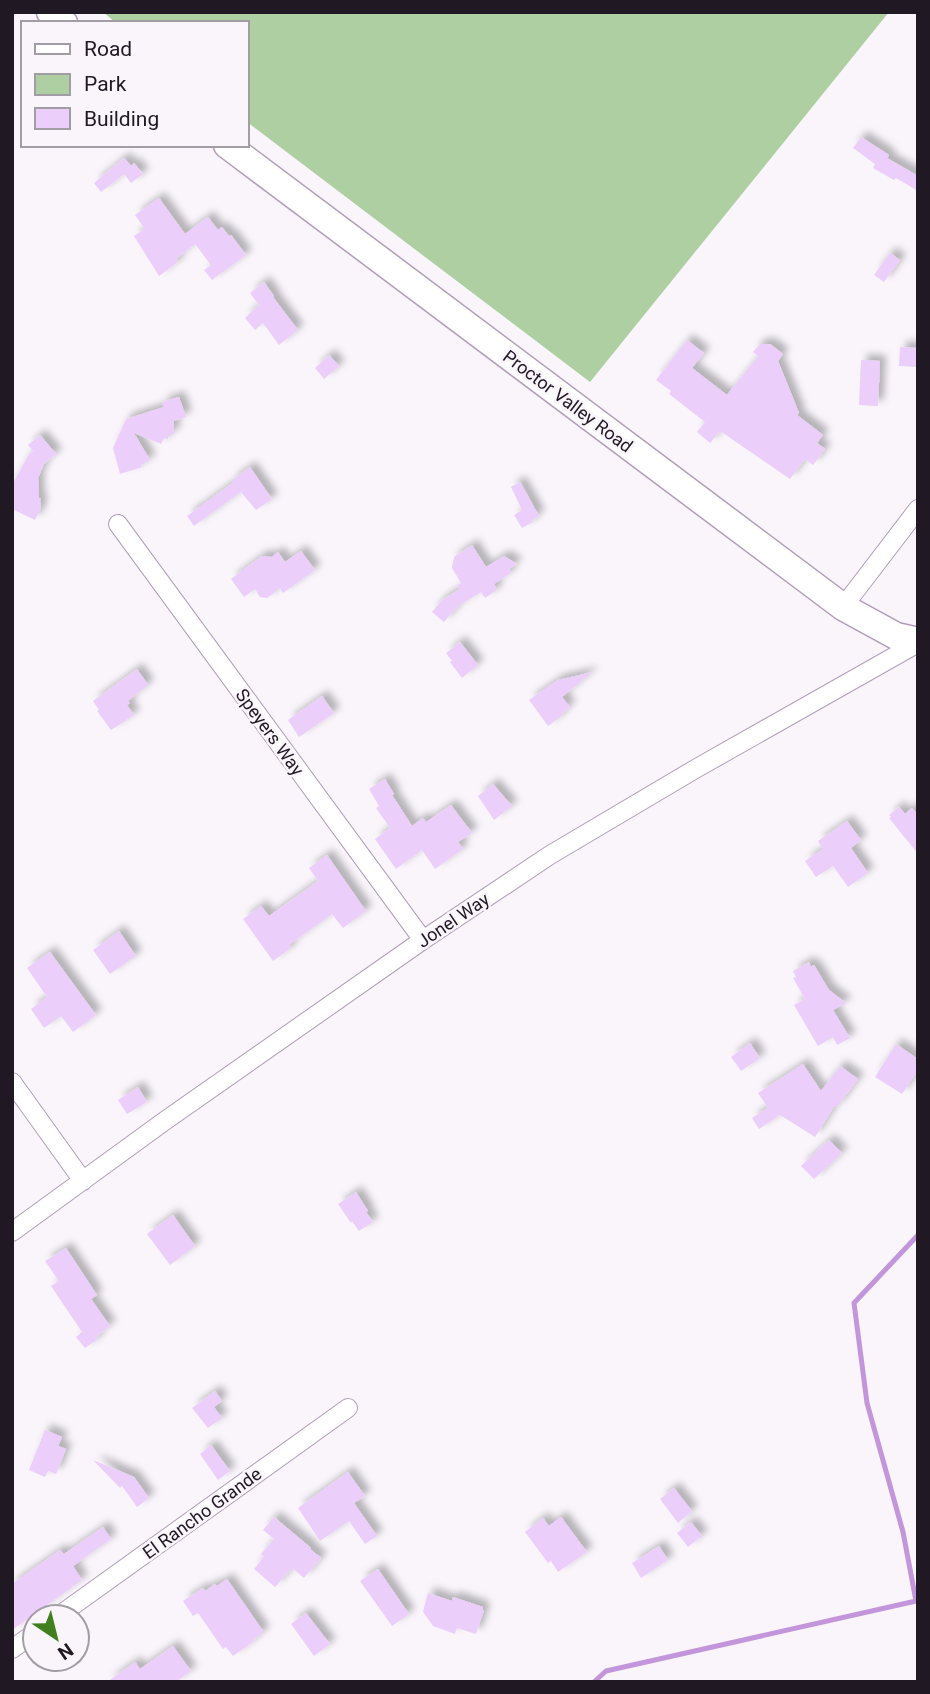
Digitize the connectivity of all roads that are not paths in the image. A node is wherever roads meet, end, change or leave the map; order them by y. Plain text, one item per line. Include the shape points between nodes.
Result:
1 (230, 147) edge
2 (918, 509) edge
3 (118, 524) dead end
4 (843, 607) junction
5 (918, 642) edge
6 (423, 940) junction
7 (12, 1082) edge
8 (83, 1181) junction
9 (12, 1233) edge
10 (348, 1408) dead end
11 (76, 1603) edge

1 - 4 street, Proctor Valley Road
2 - 4 street
3 - 6 street, Speyers Way
4 - 5 street, Proctor Valley Road via 896,636
5 - 6 street, Jonel Way via 551,855
6 - 8 street, Jonel Way
7 - 8 street
8 - 9 street, Jonel Way
10 - 11 street, El Rancho Grande

